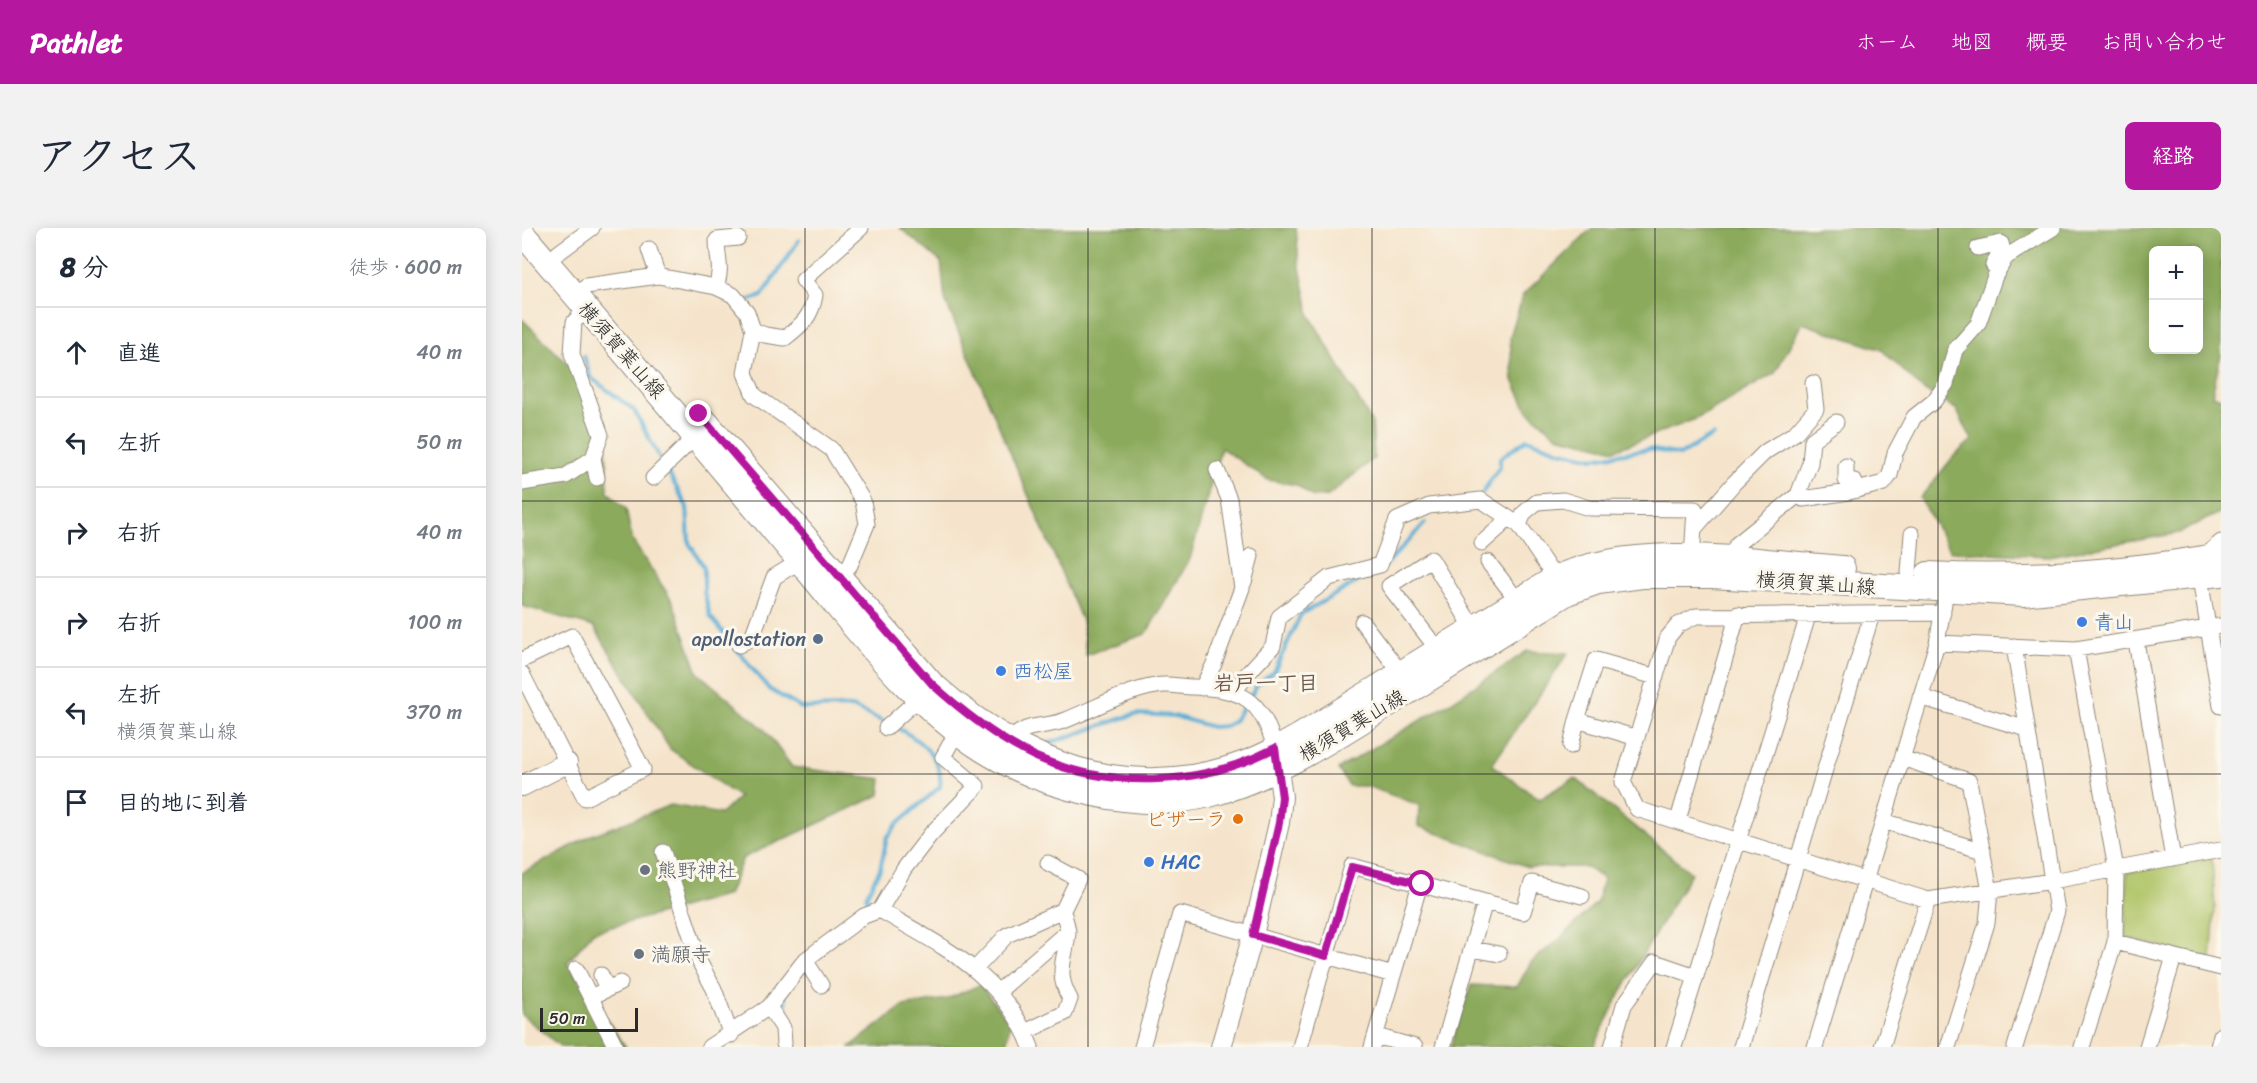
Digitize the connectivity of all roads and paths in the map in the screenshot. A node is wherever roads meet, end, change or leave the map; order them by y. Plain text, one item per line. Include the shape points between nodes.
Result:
1 (537, 228) edge
2 (592, 228) edge
3 (861, 228) edge
4 (2053, 228) edge
5 (522, 233) edge
6 (717, 234) edge
7 (738, 238) dead end
8 (1977, 248) dead end
9 (649, 249) dead end
10 (558, 253) junction
11 (658, 276) junction
12 (1995, 276) junction
13 (716, 287) junction
14 (586, 297) junction
15 (753, 330) junction
16 (1813, 383) dead end
17 (1836, 422) dead end
18 (696, 436) junction
19 (593, 458) junction
20 (1846, 466) dead end
21 (1217, 470) dead end
22 (597, 478) dead end
23 (653, 478) dead end
24 (522, 483) edge
25 (1849, 492) junction
26 (1798, 495) junction
27 (1513, 521) junction
28 (1694, 529) junction
29 (1912, 534) dead end
30 (2221, 542) edge
31 (1482, 543) dead end
32 (1251, 556) dead end
33 (1692, 558) junction
34 (1729, 560) junction
35 (800, 561) junction
36 (1488, 562) dead end
37 (2211, 566) edge
38 (1909, 572) junction
39 (839, 578) junction
40 (1555, 578) junction
41 (1242, 588) junction
42 (1518, 601) junction
43 (1944, 602) junction
44 (1738, 614) junction
45 (1872, 614) junction
46 (1808, 616) junction
47 (1362, 622) dead end
48 (1473, 628) junction
49 (2215, 628) edge
50 (2136, 641) junction
51 (1937, 643) junction
52 (739, 645) dead end
53 (2014, 646) junction
54 (2076, 649) junction
55 (1438, 650) junction
56 (522, 660) edge
57 (1401, 673) junction
58 (522, 674) edge
59 (1656, 677) junction
60 (1202, 688) junction
61 (1235, 691) junction
62 (1920, 697) junction
63 (919, 698) junction
64 (2221, 706) edge
65 (1577, 720) junction
66 (963, 723) junction
67 (886, 728) dead end
68 (2027, 729) junction
69 (1637, 738) junction
70 (1009, 742) junction
71 (1571, 746) dead end
72 (1902, 758) junction
73 (1276, 759) junction
74 (567, 763) junction
75 (522, 786) edge
76 (1678, 820) junction
77 (1883, 820) junction
78 (1738, 840) junction
79 (2221, 850) edge
80 (1983, 851) junction
81 (663, 852) dead end
82 (1799, 859) junction
83 (2173, 859) junction
84 (1048, 863) dead end
85 (2116, 869) junction
86 (1865, 879) junction
87 (2052, 881) junction
88 (1420, 884) junction
89 (1990, 891) junction
90 (1582, 896) dead end
91 (1928, 900) junction
92 (1485, 902) junction
93 (879, 910) junction
94 (1063, 910) junction
95 (1068, 931) junction
96 (1253, 935) junction
97 (2115, 942) junction
98 (1472, 949) junction
99 (1499, 954) dead end
100 (1326, 956) junction
101 (2174, 957) junction
102 (805, 960) junction
103 (2221, 968) edge
104 (576, 969) dead end
105 (976, 969) junction
106 (1394, 975) junction
107 (1696, 976) junction
108 (609, 982) dead end
109 (821, 985) dead end
110 (999, 990) junction
111 (591, 997) junction
112 (769, 1008) junction
113 (1025, 1032) junction
114 (731, 1035) junction
115 (2221, 1035) edge
116 (1374, 1041) edge
117 (784, 1044) dead end
118 (616, 1047) edge
119 (709, 1047) edge
120 (1031, 1047) edge
121 (1142, 1047) edge
122 (1221, 1047) edge
123 (1300, 1047) edge
124 (1415, 1047) edge
125 (1443, 1047) edge
126 (1612, 1047) edge
127 (1674, 1047) edge
128 (1741, 1047) edge
129 (1815, 1047) edge
130 (1882, 1047) edge
131 (1948, 1047) edge
132 (2014, 1047) edge
133 (2082, 1047) edge
134 (2147, 1047) edge
135 (2217, 1047) edge

1 - 10 main road, 横須賀葉山線
2 - 10 street
3 - 15 street via 803,280 814,295 813,311 801,326 785,338
4 - 12 street via 2006,257
5 - 14 main road, 横須賀葉山線
6 - 7 street
6 - 13 street via 721,271
8 - 12 street via 2001,243 1991,268
9 - 11 street
10 - 14 main road, 横須賀葉山線
11 - 13 street
11 - 14 street
12 - 25 street via 1978,324 1955,350 1946,384 1934,401 1914,417 1895,453 1890,475 1884,483
13 - 15 street via 733,295 747,312
14 - 18 main road, 横須賀葉山線
14 - 19 street via 574,322 572,354 601,435
14 - 39 main road, 横須賀葉山線
15 - 39 street via 745,373 754,395 831,449 863,501 867,524 850,565
16 - 28 street via 1815,409 1795,433 1765,452
17 - 26 street via 1812,440 1810,463
18 - 23 street
18 - 35 main road, 横須賀葉山線
19 - 22 street
19 - 24 street via 566,476
20 - 25 street via 1846,480 1856,485
21 - 41 street via 1229,499
25 - 26 street via 1803,499
26 - 34 street via 1737,544
27 - 28 street via 1537,502 1563,500 1588,508 1695,509
27 - 31 street
27 - 40 street
27 - 61 street via 1481,500 1429,506 1397,520 1380,565 1329,578 1279,617 1273,646
28 - 33 street
29 - 38 street
30 - 37 street
32 - 41 street
33 - 34 main road, 横須賀葉山線
33 - 40 main road, 横須賀葉山線 via 1601,562
34 - 38 main road, 横須賀葉山線
35 - 52 street via 774,577 752,637
35 - 63 main road, 横須賀葉山線
36 - 42 street
37 - 38 main road, 横須賀葉山線 via 2039,576
37 - 43 main road, 横須賀葉山線
37 - 49 street
39 - 66 main road, 横須賀葉山線
40 - 42 main road, 横須賀葉山線
41 - 60 street
42 - 48 main road, 横須賀葉山線
43 - 45 street
43 - 51 street
43 - 73 main road, 横須賀葉山線 via 1711,576 1642,576 1598,582 1566,593 1355,725
44 - 46 street
44 - 59 street via 1696,616 1678,625 1668,637
44 - 76 street
45 - 46 street
45 - 82 street
46 - 78 street
47 - 57 street
48 - 55 main road, 横須賀葉山線
48 - 55 street via 1431,559 1389,586
49 - 50 street
49 - 64 street
50 - 54 street
50 - 83 street
51 - 53 street
51 - 62 street
53 - 54 street
53 - 68 street
54 - 85 street
55 - 57 main road, 横須賀葉山線
56 - 74 street via 572,636 643,769 585,798
57 - 73 main road, 横須賀葉山線
58 - 74 street
59 - 65 street via 1596,660
59 - 69 street
60 - 61 street
60 - 70 street via 1158,685 1064,721 1019,730
61 - 73 street via 1255,705 1269,726
62 - 68 street
62 - 72 street
63 - 66 main road, 横須賀葉山線
63 - 67 street
65 - 69 street
65 - 71 street
66 - 70 main road, 横須賀葉山線
66 - 73 main road, 横須賀葉山線 via 997,758 1061,787 1134,798 1193,798 1210,794
66 - 93 street via 943,757 977,786 931,834
68 - 87 street
69 - 76 street via 1623,782 1638,809
70 - 73 main road, 横須賀葉山線 via 1078,771 1116,777 1194,776
72 - 77 street
72 - 80 street via 1969,781
73 - 96 street via 1282,797 1279,823
74 - 75 street
76 - 78 street
77 - 80 street
77 - 86 street
78 - 82 street
78 - 107 street
79 - 83 street
80 - 89 street
81 - 114 street via 700,963
82 - 86 street
82 - 128 street
83 - 85 street
84 - 94 street via 1078,879
85 - 87 street
85 - 97 street
86 - 91 street
86 - 129 street
87 - 89 street
87 - 132 street via 2057,911
88 - 92 street
88 - 100 street via 1352,867
88 - 106 street
89 - 91 street
89 - 131 street via 1987,923
90 - 92 street via 1532,883 1523,912
91 - 130 street
92 - 98 street
93 - 102 street via 864,916
93 - 105 street
94 - 95 street
94 - 105 street via 1007,935
95 - 110 street
95 - 113 street via 1061,958 1061,983 1070,999 1065,1013
96 - 100 street
96 - 121 street via 1180,914
96 - 122 street
97 - 101 street
97 - 133 street
98 - 99 street
98 - 125 street
100 - 106 street
100 - 123 street
101 - 103 street
101 - 134 street
102 - 109 street
102 - 112 street
104 - 111 street
105 - 110 street
106 - 116 street
107 - 126 street via 1655,962 1623,1005
107 - 127 street
108 - 111 street
110 - 113 street
111 - 118 street
112 - 114 street
112 - 117 street via 783,1028
113 - 120 street
114 - 119 street
115 - 135 street
116 - 124 street

